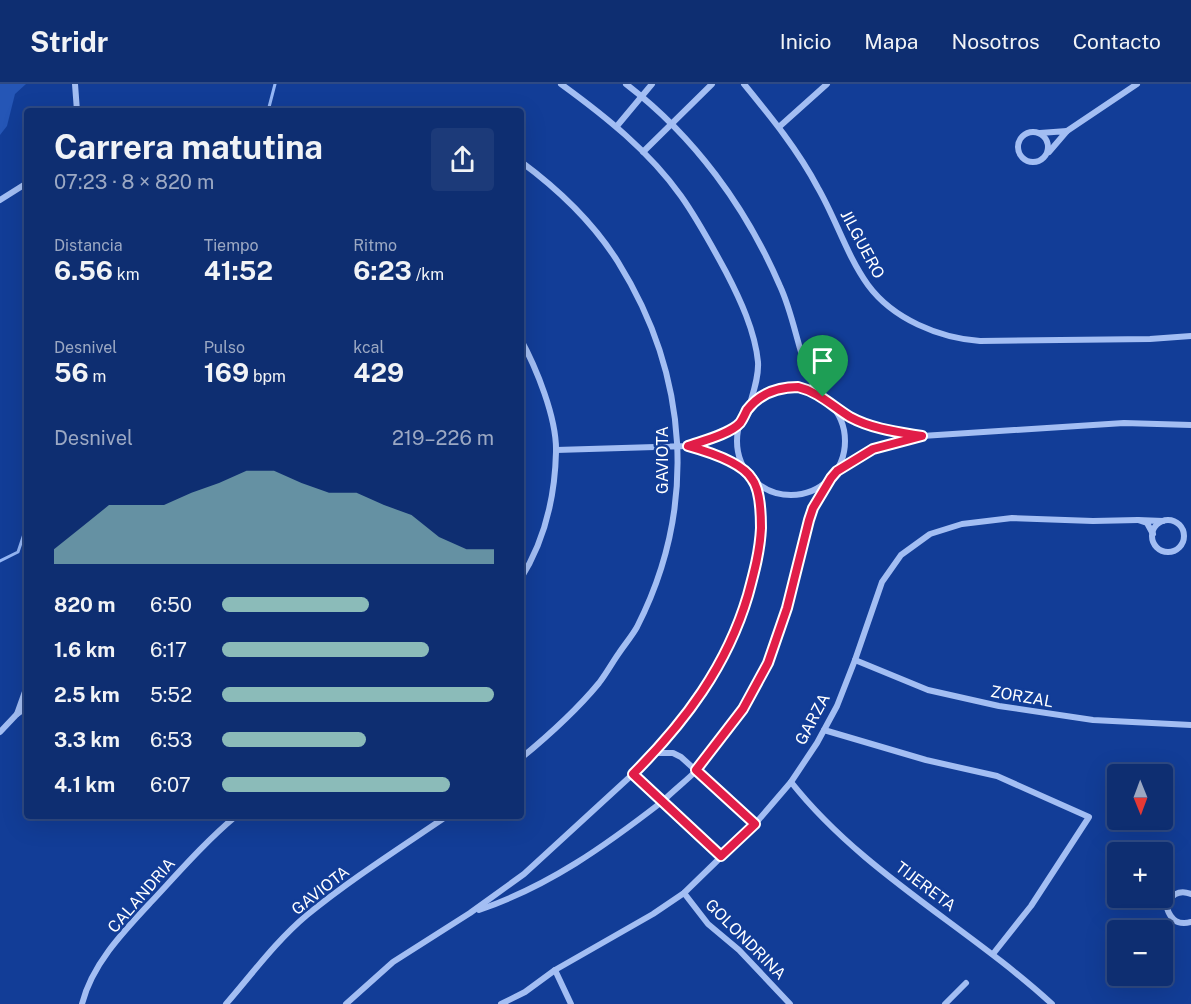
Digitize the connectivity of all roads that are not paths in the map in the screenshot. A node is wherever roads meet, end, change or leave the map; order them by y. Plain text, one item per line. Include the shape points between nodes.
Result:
1 (75, 84) edge
2 (561, 84) edge
3 (626, 84) edge
4 (652, 84) edge
5 (711, 84) edge
6 (744, 84) edge
7 (826, 84) edge
8 (1137, 84) edge
9 (641, 95) junction
10 (77, 108) edge
11 (672, 124) junction
12 (617, 126) junction
13 (779, 127) junction
14 (1067, 130) junction
15 (1037, 132) junction
16 (643, 153) junction
17 (1047, 155) junction
18 (524, 164) edge
19 (24, 185) edge
20 (0, 200) edge
21 (1191, 336) edge
22 (524, 345) edge
23 (823, 397) junction
24 (829, 403) junction
25 (749, 407) junction
26 (740, 423) junction
27 (1191, 425) edge
28 (922, 436) junction
29 (678, 446) junction
30 (688, 446) junction
31 (556, 450) junction
32 (837, 471) junction
33 (747, 473) junction
34 (831, 478) junction
35 (754, 480) junction
36 (1138, 520) junction
37 (1164, 521) junction
38 (1153, 534) junction
39 (524, 573) edge
40 (855, 660) junction
41 (24, 694) edge
42 (24, 709) edge
43 (17, 714) junction
44 (1191, 725) edge
45 (824, 730) junction
46 (0, 732) edge
47 (654, 753) junction
48 (524, 755) edge
49 (696, 770) junction
50 (633, 774) junction
51 (791, 782) junction
52 (663, 801) junction
53 (233, 819) edge
54 (443, 819) edge
55 (755, 824) junction
56 (721, 856) junction
57 (684, 892) junction
58 (1191, 894) edge
59 (470, 913) junction
60 (1191, 922) edge
61 (993, 954) junction
62 (555, 970) junction
63 (966, 983) dead end
64 (82, 1004) edge
65 (226, 1004) edge
66 (346, 1004) edge
67 (501, 1004) edge
68 (572, 1004) edge
69 (790, 1004) edge
70 (945, 1004) edge
71 (1052, 1004) edge

1 - 10 street
2 - 12 street
3 - 9 street
4 - 9 street
5 - 11 street
6 - 13 street, JILGUERO
7 - 13 street
8 - 14 street
9 - 11 street
9 - 12 street
11 - 16 street
11 - 23 street via 713,171 754,232 781,288 808,373
12 - 16 street
13 - 21 street, JILGUERO via 819,189 868,285 885,303 920,325 949,336 980,341
14 - 15 street
14 - 17 street
15 - 17 street via 1048,141
15 - 17 street via 1024,135 1018,151 1032,163
16 - 25 street via 693,213 741,303 758,364
18 - 29 street, GAVIOTA via 578,211 619,263 661,356 674,407
19 - 20 street
22 - 31 street via 542,388
23 - 24 street
23 - 25 street via 798,387 780,388
24 - 28 street via 865,424
24 - 32 street via 840,416 845,432 845,450
25 - 26 street
26 - 30 street
26 - 33 street via 738,449
27 - 28 street via 1124,423
28 - 32 street via 873,449
29 - 30 street
29 - 31 street
29 - 48 street, GAVIOTA via 670,540 636,627 600,682
30 - 33 street
31 - 39 street via 544,527
32 - 34 street
33 - 35 street
34 - 35 street via 798,495 770,491
34 - 49 street via 813,508 768,663 743,709
35 - 47 street via 760,536 738,626 706,688
36 - 37 street, GARZA
36 - 38 street via 1147,524
36 - 40 street, GARZA via 1011,518 930,534 901,555 882,582
37 - 38 street
37 - 38 street via 1180,525 1182,545 1175,551 1162,551 1153,542
40 - 44 street, ZORZAL via 928,690 999,706 1093,720
40 - 45 street, GARZA
41 - 43 street
42 - 43 street
43 - 46 street
45 - 51 street, GARZA
45 - 61 street via 998,776 1089,817 1031,906
47 - 49 street via 673,753
47 - 50 street
49 - 52 street
49 - 55 street
50 - 52 street
50 - 59 street via 524,873
51 - 55 street, GARZA
51 - 61 street, TIJERETA via 847,841
52 - 56 street
52 - 59 street via 555,877
53 - 64 street, CALANDRIA via 128,926 96,973
54 - 65 street, GAVIOTA via 306,916 264,957
55 - 56 street, GARZA
56 - 57 street, GARZA
57 - 62 street, GARZA
57 - 69 street, GOLONDRINA via 708,924 739,950
58 - 60 street via 1177,893 1167,908 1178,922
59 - 66 street via 393,962
61 - 71 street, TIJERETA
62 - 67 street, GARZA
62 - 68 street
63 - 70 street

